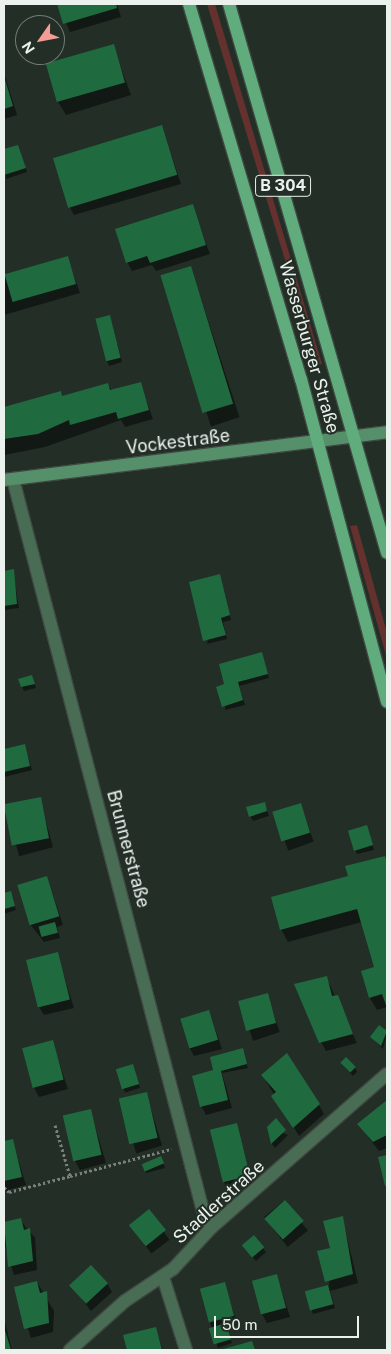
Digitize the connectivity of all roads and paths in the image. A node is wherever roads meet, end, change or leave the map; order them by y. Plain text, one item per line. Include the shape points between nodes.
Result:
1 (189, 4) edge
2 (229, 4) edge
3 (387, 432) edge
4 (356, 437) junction
5 (318, 442) junction
6 (8, 479) edge
7 (387, 553) edge
8 (387, 702) edge
9 (387, 1074) edge
10 (55, 1125) dead end
11 (176, 1147) dead end
12 (70, 1176) junction
13 (4, 1187) edge
14 (212, 1227) junction
15 (163, 1277) junction
16 (70, 1350) edge
17 (186, 1350) edge

1 - 5 main road, Wasserburger Straße / B 304
2 - 4 main road, Wasserburger Straße / B 304
3 - 4 main road, Vockestraße
4 - 5 main road, Vockestraße
4 - 7 main road, Wasserburger Straße / B 304
5 - 6 main road, Vockestraße
5 - 8 main road, Wasserburger Straße / B 304
6 - 14 street, Brunnerstraße via 204,1215
9 - 14 street, Stadlerstraße
10 - 12 path
11 - 12 path
12 - 13 path via 9,1192
14 - 15 street, Stadlerstraße
15 - 16 street, Stadlerstraße via 125,1301
15 - 17 street

